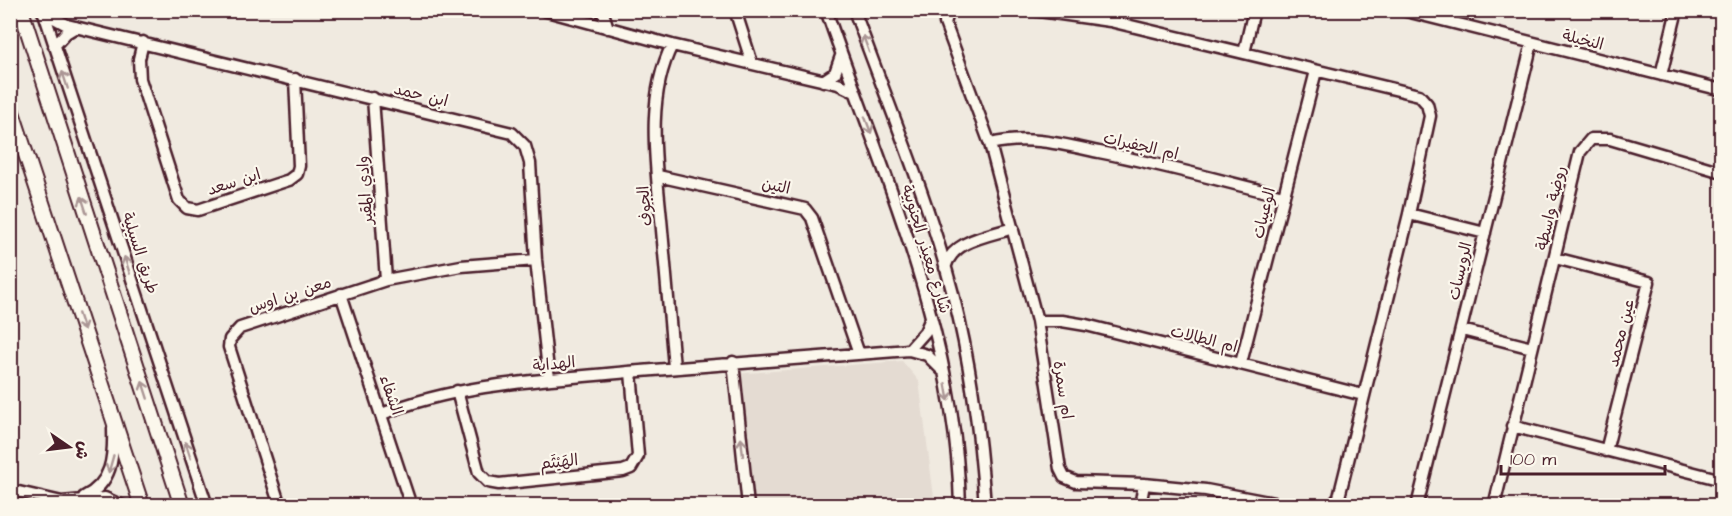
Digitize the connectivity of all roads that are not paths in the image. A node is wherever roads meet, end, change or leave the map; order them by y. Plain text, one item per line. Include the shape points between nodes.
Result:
1 (21, 10) edge
2 (543, 10) edge
3 (602, 10) edge
4 (735, 10) edge
5 (826, 10) edge
6 (854, 10) edge
7 (949, 10) edge
8 (1032, 10) edge
9 (1254, 10) edge
10 (1402, 10) edge
11 (1677, 10) edge
12 (43, 11) edge
13 (1429, 14) edge
14 (76, 27) junction
15 (608, 27) junction
16 (143, 42) junction
17 (1532, 43) junction
18 (672, 45) junction
19 (54, 46) junction
20 (841, 54) junction
21 (1244, 54) junction
22 (752, 63) junction
23 (1316, 71) junction
24 (1661, 75) junction
25 (295, 79) junction
26 (823, 81) junction
27 (1722, 90) edge
28 (855, 92) junction
29 (373, 98) junction
30 (10, 106) edge
31 (990, 144) junction
32 (1722, 172) edge
33 (658, 176) junction
34 (1283, 196) junction
35 (1409, 214) junction
36 (1013, 228) junction
37 (935, 232) junction
38 (1485, 232) junction
39 (968, 243) junction
40 (1555, 258) junction
41 (536, 260) junction
42 (945, 270) junction
43 (386, 280) junction
44 (341, 294) junction
45 (931, 318) junction
46 (1037, 321) junction
47 (1462, 330) junction
48 (1532, 348) junction
49 (909, 350) junction
50 (859, 354) junction
51 (733, 362) junction
52 (1242, 363) junction
53 (674, 367) junction
54 (942, 370) junction
55 (631, 372) junction
56 (549, 379) junction
57 (457, 391) junction
58 (1363, 395) junction
59 (382, 414) junction
60 (113, 417) junction
61 (1512, 426) junction
62 (1606, 451) junction
63 (1722, 480) edge
64 (1144, 484) junction
65 (10, 490) edge
66 (81, 499) junction
67 (1722, 499) edge
68 (40, 501) edge
69 (123, 506) edge
70 (142, 506) edge
71 (182, 506) edge
72 (207, 506) edge
73 (280, 506) edge
74 (411, 506) edge
75 (748, 506) edge
76 (960, 506) edge
77 (985, 506) edge
78 (1140, 506) edge
79 (1289, 506) edge
80 (1332, 506) edge
81 (1417, 506) edge
82 (1494, 506) edge
83 (1720, 506) edge

71 -> 1 main road
2 - 15 street
3 - 15 street
4 - 22 street
5 - 20 street, شارع معيذر الجنوبية
37 -> 6 street, شارع معيذر الجنوبية
7 - 31 street, ام سمرة via 945,24
8 - 21 street via 1110,21
9 - 21 street
10 - 13 street, النخيلة
11 - 24 street
12 - 14 street, ابن حمد
12 - 19 street, طريق السيلية
13 - 17 street, النخيلة
14 - 16 street, ابن حمد
14 - 19 street
15 - 18 street
16 - 25 street, ابن حمد
16 - 25 street, ابن سعد via 140,79 179,200 187,208 198,210 297,174
17 - 24 street, النخيلة
17 - 38 street, الرويسات
18 - 22 street
18 - 33 street, الجوف via 655,105
72 -> 19 street, طريق السيلية
20 - 26 street via 835,73
20 - 28 street, شارع معيذر الجنوبية
21 - 23 street
22 - 26 street
23 - 34 street, الوعيبات
23 - 35 street via 1419,95 1428,104 1430,116
24 - 27 street, النخيلة
25 - 29 street, ابن حمد
26 - 28 street
28 -> 45 street, شارع معيذر الجنوبية via 912,245
29 - 41 street, ابن حمد via 512,134 525,146 530,163
29 - 43 street, وادي المقير
30 -> 60 main road
31 - 34 street, ام الجفيرات via 1032,139 1134,159
31 - 36 street, ام سمرة
32 - 40 street, روضة واسطة via 1610,139 1591,139 1580,152
33 - 50 street, التين via 805,209 812,218
33 - 53 street, الجوف
34 - 52 street, الوعيبات
35 - 38 street
35 - 58 street
36 - 39 street
36 - 46 street, ام سمرة
37 - 39 street via 947,241
37 - 42 street, شارع معيذر الجنوبية
38 - 47 street, الرويسات
39 - 42 street via 950,254
40 - 48 street, روضة واسطة
40 - 62 street, عين محمد via 1649,282
41 - 43 street, معن بن اوس via 461,266
41 - 56 street, ابن حمد
42 - 77 street, شارع معيذر الجنوبية via 976,408
43 - 44 street, معن بن اوس
44 - 59 street, الشفاء
44 - 73 street, معن بن اوس via 240,328 230,339 229,347
45 - 49 street
45 - 54 street, شارع معيذر الجنوبية
46 - 52 street, ام الطالات via 1086,325
46 - 64 street, ام سمرة via 1064,477 1076,482
47 - 48 street
47 - 81 street, الرويسات
48 - 61 street, روضة واسطة
49 - 50 street, الهداية
49 - 54 street via 927,355
50 - 51 street, الهداية
51 - 53 street, الهداية
75 -> 51 street
52 - 58 street, ام الطالات
53 - 55 street, الهداية
54 -> 76 street, شارع معيذر الجنوبية via 954,435
55 - 56 street, الهداية
55 - 57 street, الهَيْثَم via 638,456 632,468 622,471 488,482 479,473
56 - 57 street, الهداية
57 - 59 street, الهداية
58 - 80 street via 1339,497
59 - 74 street, الشفاء
60 -> 66 street via 112,466 101,484
60 - 70 main road
61 - 62 street
61 - 82 street, روضة واسطة
62 - 63 street
64 - 78 street
64 - 79 street, ام سمرة via 1206,490
65 - 68 street
66 - 68 street
66 - 69 street via 105,498
67 - 83 street

